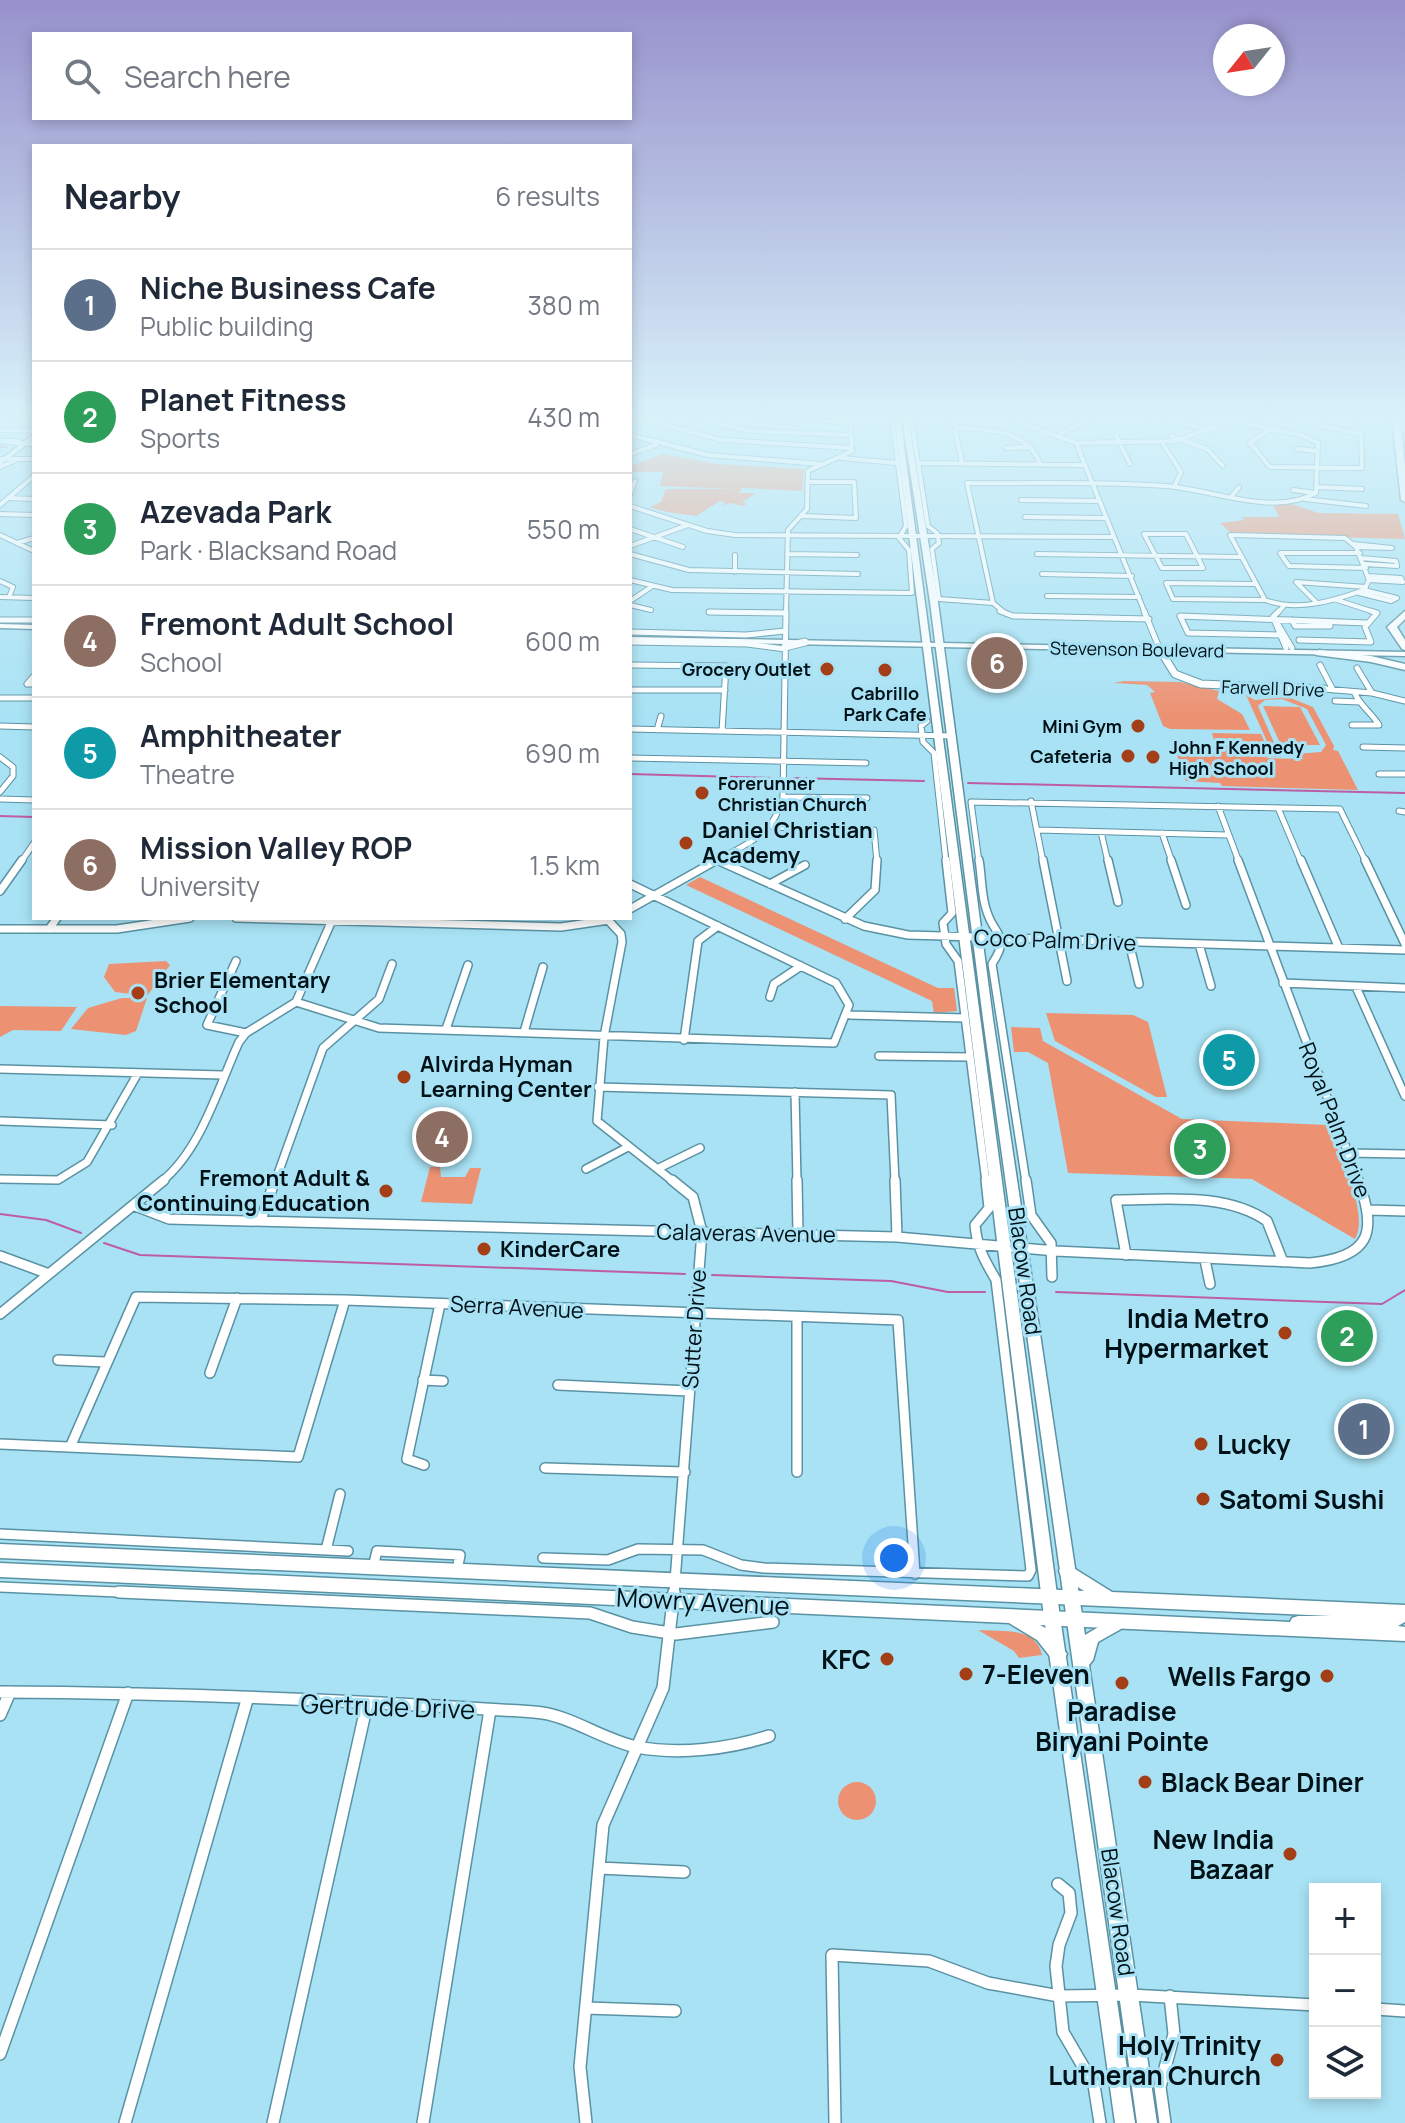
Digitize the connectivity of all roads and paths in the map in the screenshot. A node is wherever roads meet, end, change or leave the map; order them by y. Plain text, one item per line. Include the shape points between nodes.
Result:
1 (664, 517) edge
2 (802, 517) edge
3 (831, 517) edge
4 (856, 517) edge
5 (905, 517) edge
6 (910, 517) edge
7 (920, 517) edge
8 (927, 517) edge
9 (975, 517) edge
10 (1031, 517) edge
11 (1106, 518) joint
12 (688, 525) junction
13 (632, 530) edge
14 (0, 535) edge
15 (787, 536) junction
16 (979, 537) junction
17 (1114, 537) junction
18 (654, 538) junction
19 (899, 538) junction
20 (913, 538) junction
21 (923, 538) junction
22 (938, 538) junction
23 (32, 539) edge
24 (17, 543) junction
25 (632, 545) edge
26 (683, 547) dead end
27 (32, 550) edge
28 (787, 554) junction
29 (1037, 554) dead end
30 (632, 555) edge
31 (735, 555) dead end
32 (857, 555) dead end
33 (1123, 555) junction
34 (1156, 555) junction
35 (1198, 556) junction
36 (1360, 556) junction
37 (1240, 557) junction
38 (735, 572) junction
39 (787, 573) junction
40 (858, 574) dead end
41 (1042, 574) dead end
42 (1132, 576) junction
43 (1368, 578) junction
44 (0, 581) edge
45 (632, 581) edge
46 (1255, 584) junction
47 (651, 587) junction
48 (1363, 590) junction
49 (787, 592) junction
50 (1047, 596) dead end
51 (0, 597) edge
52 (9, 597) junction
53 (1139, 597) junction
54 (32, 598) edge
55 (1265, 600) junction
56 (1337, 600) junction
57 (632, 601) edge
58 (1316, 602) junction
59 (993, 603) junction
60 (632, 604) edge
61 (1283, 607) junction
62 (651, 610) dead end
63 (709, 612) dead end
64 (786, 613) junction
65 (1405, 614) edge
66 (1037, 617) junction
67 (1090, 617) junction
68 (1273, 617) junction
69 (1149, 619) junction
70 (1292, 620) junction
71 (0, 623) edge
72 (32, 623) edge
73 (1366, 625) junction
74 (1323, 626) junction
75 (1040, 629) dead end
76 (1094, 629) dead end
77 (1279, 635) junction
78 (632, 637) edge
79 (1299, 640) dead end
80 (1331, 640) junction
81 (785, 641) junction
82 (929, 642) junction
83 (940, 642) junction
84 (1160, 648) junction
85 (1289, 648) junction
86 (1405, 650) edge
87 (1319, 653) junction
88 (632, 665) edge
89 (1320, 665) dead end
90 (1405, 667) edge
91 (1357, 668) dead end
92 (933, 679) junction
93 (1324, 689) joint
94 (632, 690) edge
95 (725, 690) junction
96 (1333, 690) junction
97 (1354, 692) junction
98 (1372, 693) junction
99 (948, 697) junction
100 (0, 698) edge
101 (32, 698) edge
102 (1405, 701) edge
103 (1360, 702) junction
104 (1341, 708) dead end
105 (661, 716) dead end
106 (927, 721) dead end
107 (32, 725) edge
108 (1352, 725) dead end
109 (0, 726) edge
110 (632, 729) edge
111 (657, 730) junction
112 (722, 731) junction
113 (784, 733) junction
114 (920, 736) junction
115 (939, 736) junction
116 (953, 736) junction
117 (1363, 747) dead end
118 (1405, 748) edge
119 (0, 757) edge
120 (632, 758) edge
121 (783, 761) junction
122 (866, 763) dead end
123 (1379, 774) dead end
124 (1405, 774) edge
125 (0, 792) edge
126 (783, 797) junction
127 (867, 798) dead end
128 (0, 799) edge
129 (32, 800) edge
130 (1031, 801) junction
131 (1218, 806) junction
132 (1278, 808) junction
133 (773, 827) junction
134 (1038, 830) junction
135 (1101, 832) junction
136 (1162, 833) junction
137 (1227, 835) junction
138 (32, 846) edge
139 (719, 861) junction
140 (805, 865) dead end
141 (770, 884) junction
142 (632, 885) edge
143 (0, 891) edge
144 (655, 896) junction
145 (1118, 902) dead end
146 (1186, 905) dead end
147 (632, 908) edge
148 (845, 919) junction
149 (56, 920) edge
150 (164, 920) edge
151 (332, 920) edge
152 (361, 920) edge
153 (604, 920) edge
154 (611, 920) edge
155 (138, 922) edge
156 (718, 926) junction
157 (0, 929) edge
158 (49, 929) junction
159 (944, 937) junction
160 (971, 938) junction
161 (1002, 938) junction
162 (1061, 940) junction
163 (1129, 942) junction
164 (1199, 944) junction
165 (1268, 946) junction
166 (1338, 946) junction
167 (1405, 947) edge
168 (236, 961) dead end
169 (392, 964) dead end
170 (468, 965) dead end
171 (801, 966) junction
172 (543, 967) dead end
173 (1067, 981) dead end
174 (1283, 983) junction
175 (1139, 984) dead end
176 (1211, 986) dead end
177 (1356, 987) junction
178 (1405, 988) edge
179 (770, 997) dead end
180 (296, 1002) junction
181 (850, 1015) junction
182 (965, 1018) junction
183 (351, 1021) junction
184 (446, 1029) junction
185 (524, 1032) junction
186 (246, 1033) junction
187 (604, 1037) junction
188 (684, 1040) junction
189 (879, 1056) dead end
190 (901, 1056) junction
191 (970, 1057) junction
192 (902, 1068) dead end
193 (0, 1069) edge
194 (138, 1073) junction
195 (222, 1075) junction
196 (598, 1087) junction
197 (795, 1092) junction
198 (1405, 1096) edge
199 (0, 1121) edge
200 (112, 1125) junction
201 (628, 1147) junction
202 (700, 1148) dead end
203 (1348, 1153) junction
204 (1405, 1154) edge
205 (659, 1168) junction
206 (586, 1169) dead end
207 (0, 1179) edge
208 (135, 1206) junction
209 (1369, 1210) junction
210 (1405, 1211) edge
211 (261, 1220) junction
212 (702, 1232) junction
213 (798, 1234) junction
214 (897, 1237) junction
215 (976, 1242) junction
216 (1014, 1246) junction
217 (1056, 1251) junction
218 (1126, 1255) junction
219 (0, 1256) edge
220 (1205, 1260) junction
221 (1283, 1262) junction
222 (49, 1274) junction
223 (1052, 1277) dead end
224 (1210, 1284) dead end
225 (237, 1298) junction
226 (345, 1300) junction
227 (440, 1304) junction
228 (0, 1314) edge
229 (694, 1314) junction
230 (797, 1318) junction
231 (58, 1360) dead end
232 (105, 1362) junction
233 (210, 1373) dead end
234 (423, 1380) junction
235 (443, 1381) dead end
236 (558, 1385) dead end
237 (689, 1391) junction
238 (0, 1444) edge
239 (71, 1445) junction
240 (424, 1465) dead end
241 (545, 1468) dead end
242 (685, 1472) junction
243 (797, 1472) dead end
244 (340, 1494) dead end
245 (0, 1534) edge
246 (679, 1549) junction
247 (326, 1550) junction
248 (0, 1551) edge
249 (348, 1551) dead end
250 (543, 1558) dead end
251 (0, 1570) edge
252 (1067, 1571) junction
253 (915, 1574) junction
254 (1028, 1576) joint
255 (676, 1580) junction
256 (0, 1587) edge
257 (1049, 1596) junction
258 (1071, 1597) junction
259 (1112, 1599) junction
260 (674, 1600) junction
261 (1009, 1615) junction
262 (1052, 1617) junction
263 (1074, 1618) junction
264 (1126, 1620) junction
265 (773, 1622) dead end
266 (1402, 1623) edge
267 (667, 1633) junction
268 (1058, 1654) junction
269 (1084, 1680) junction
270 (5, 1692) edge
271 (128, 1693) junction
272 (247, 1700) junction
273 (367, 1704) junction
274 (490, 1710) junction
275 (0, 1715) edge
276 (769, 1736) dead end
277 (637, 1747) junction
278 (599, 1868) junction
279 (684, 1872) dead end
280 (1058, 1884) dead end
281 (1108, 1995) junction
282 (1130, 1995) junction
283 (1059, 1996) junction
284 (1170, 1996) junction
285 (1309, 2005) edge
286 (586, 2008) junction
287 (1381, 2009) edge
288 (675, 2011) dead end
289 (1405, 2011) edge
290 (0, 2054) edge
291 (125, 2123) edge
292 (273, 2123) edge
293 (423, 2123) edge
294 (586, 2123) edge
295 (835, 2123) edge
296 (1100, 2123) edge
297 (1125, 2123) edge
298 (1147, 2123) edge
299 (1165, 2123) edge

1 - 12 street
2 - 15 street
3 - 4 street
5 - 19 street, Blacow Road
6 - 20 main road, Blacow Road
7 - 21 main road, Blacow Road
8 - 22 street, Blacow Road
9 - 16 street
10 - 11 street
11 - 17 street
12 - 15 street via 723,534
12 - 18 street
13 - 18 street
14 - 24 street
15 - 19 street
15 - 28 street
16 - 17 street
16 - 22 street
16 - 59 street
17 - 33 street
18 - 25 street
18 - 26 street
19 - 20 street
19 - 49 street, Blacow Road via 909,550 912,593
20 - 21 street
20 - 82 main road, Blacow Road
21 - 22 street
21 - 83 main road, Blacow Road
22 - 59 street, Blacow Road via 932,549 941,601
23 - 24 street
24 - 27 street
28 - 32 street
28 - 39 street
29 - 33 street
30 - 38 street via 679,569
31 - 38 street
33 - 34 street
33 - 42 street
34 - 35 street
34 - 35 street via 1162,568 1203,568
34 - 35 street via 1144,534 1186,534
35 - 37 street
36 - 36 street via 1392,548
36 - 36 street via 1397,566 1396,561
36 - 36 street via 1289,566 1280,553
36 - 37 street via 1345,538 1230,535
36 - 43 street
37 - 46 street
38 - 39 street
39 - 40 street
39 - 49 street
41 - 42 street
42 - 53 street
43 - 43 street via 1403,582 1401,578
43 - 48 street
44 - 52 street via 13,587
45 - 47 street
46 - 55 street
46 - 55 street via 1166,583 1173,599
47 - 49 street
47 - 57 street
48 - 48 street via 1397,598 1391,601
48 - 56 street
48 - 58 street via 1296,582
49 - 64 street
50 - 53 street
51 - 52 street
52 - 54 street
53 - 69 street
55 - 61 street
56 - 58 street
56 - 73 street via 1377,613
58 - 61 street
59 - 66 street via 1005,614
60 - 62 street
61 - 68 street
63 - 64 street
64 - 81 street
65 - 86 highway via 1392,627
66 - 67 street
66 - 75 street
67 - 69 street
67 - 76 street
68 - 70 street
68 - 77 street
68 - 77 street via 1180,616 1188,633
68 - 85 street
69 - 84 street
70 - 73 street
70 - 74 street via 1295,626
71 - 72 main road
73 - 74 street
73 - 80 street via 1371,642
74 - 80 street
77 - 85 street
78 - 81 main road, Stevenson Boulevard
79 - 80 street
81 - 82 main road, Stevenson Boulevard
81 - 82 main road, Stevenson Boulevard
81 - 113 street
82 - 83 main road, Stevenson Boulevard
82 - 92 main road, Blacow Road
83 - 84 main road, Stevenson Boulevard
83 - 99 main road, Blacow Road
84 - 85 main road, Stevenson Boulevard
84 - 87 main road, Stevenson Boulevard
84 - 93 street, Farwell Drive via 1175,674 1201,684
85 - 86 main road, Stevenson Boulevard
86 - 87 main road, Stevenson Boulevard
87 - 90 highway
88 - 95 street via 726,666
89 - 96 street
91 - 98 street
92 - 99 main road
92 - 115 main road, Blacow Road
93 - 96 street, Farwell Drive
94 - 95 street
95 - 112 street
96 - 97 street, Farwell Drive
97 - 98 street, Farwell Drive
97 - 103 street
98 - 102 street, Farwell Drive
99 - 116 main road, Blacow Road
100 - 101 street
103 - 104 street via 1335,701
103 - 108 street via 1379,725
105 - 111 street
106 - 114 street
107 - 109 street
110 - 111 street
111 - 112 street
112 - 113 street
113 - 114 street
113 - 121 street
114 - 115 street
114 - 159 street via 934,753 952,913 943,923
115 - 116 street
115 - 160 main road, Blacow Road
116 - 160 main road, Blacow Road
117 - 118 street
119 - 125 street via 13,767 13,776
120 - 121 street
121 - 122 street
121 - 126 street
123 - 124 street
126 - 127 street
126 - 133 street
128 - 129 street
130 - 131 street
130 - 134 street
130 - 161 street via 971,802 987,915 999,925
131 - 132 street
131 - 137 street, Royal Palm Drive
132 - 166 street
132 - 167 street via 1340,809
133 - 139 street
133 - 148 street via 874,830 879,883 871,899
134 - 135 street
134 - 162 street
135 - 136 street
135 - 145 street
136 - 137 street
136 - 146 street
137 - 165 street, Royal Palm Drive
138 - 143 street
139 - 141 street, Coco Palm Drive
139 - 144 street
140 - 141 street
141 - 148 street, Coco Palm Drive
142 - 144 street
144 - 147 street
144 - 156 street
148 - 159 street, Coco Palm Drive via 881,931
149 - 158 street
150 - 155 street
151 - 180 street
152 - 153 street via 561,927
154 - 187 street, Sutter Drive via 622,942
155 - 158 street
156 - 171 street
156 - 188 street via 698,941
157 - 158 street
159 - 160 street, Coco Palm Drive
159 - 182 street, Blacow Road via 947,951 958,961
160 - 161 street, Coco Palm Drive
160 - 216 main road, Blacow Road
161 - 162 street, Coco Palm Drive
161 - 217 street, Blacow Road via 992,964 1031,1215
162 - 163 street, Coco Palm Drive
162 - 173 street
163 - 164 street, Coco Palm Drive
163 - 175 street
164 - 165 street, Coco Palm Drive
164 - 176 street
165 - 166 street, Coco Palm Drive
165 - 174 street, Royal Palm Drive
166 - 167 street, Coco Palm Drive
168 - 186 street via 207,1025
169 - 183 street via 379,999
170 - 184 street
171 - 179 street via 774,984
171 - 181 street via 844,989
172 - 185 street
174 - 177 street
174 - 203 street, Royal Palm Drive
177 - 178 street
177 - 198 street
180 - 183 street
180 - 186 street
181 - 182 street
181 - 188 street via 834,1043
182 - 191 street, Blacow Road
183 - 184 street via 379,1028
183 - 211 street via 323,1048
184 - 185 street
185 - 187 street
186 - 195 street
187 - 188 street
187 - 196 street, Sutter Drive
189 - 190 street
190 - 191 street
190 - 192 street
191 - 215 street, Blacow Road via 989,1208 975,1225
193 - 194 street
194 - 195 street
194 - 200 street
195 - 208 street via 185,1157
196 - 197 street
196 - 201 street, Sutter Drive via 597,1121
197 - 213 street
197 - 214 street via 891,1095
199 - 200 street
200 - 207 street via 87,1162 69,1176 48,1181
201 - 205 street, Sutter Drive
201 - 206 street
202 - 205 street
203 - 204 street
203 - 209 street, Royal Palm Drive
205 - 212 street, Sutter Drive via 693,1197
208 - 211 street, Calaveras Avenue via 169,1219
208 - 222 street
209 - 210 street
209 - 221 street, Royal Palm Drive via 1370,1230 1358,1248 1338,1260
211 - 212 street, Calaveras Avenue
212 - 213 street, Calaveras Avenue
212 - 229 street, Sutter Drive
213 - 214 street, Calaveras Avenue
214 - 215 street, Calaveras Avenue
215 - 216 street, Calaveras Avenue
215 - 254 street, Blacow Road via 979,1258 996,1280 1031,1555
216 - 217 street, Royal Palm Drive
216 - 252 main road, Blacow Road
216 - 257 main road, Blacow Road
217 - 218 street, Royal Palm Drive
217 - 223 street, Blacow Road
218 - 220 street, Royal Palm Drive
218 - 221 street via 1116,1200 1231,1205 1256,1212 1270,1224
219 - 222 street
220 - 221 street, Royal Palm Drive
220 - 224 street
222 - 228 street
225 - 226 street, Serra Avenue
225 - 232 street, Serra Avenue via 136,1297
225 - 233 street
226 - 227 street, Serra Avenue
226 - 239 street via 298,1457
227 - 229 street, Serra Avenue
227 - 234 street
229 - 230 street, Serra Avenue
229 - 237 street, Sutter Drive
230 - 243 street
230 - 253 street, Serra Avenue via 898,1320
231 - 232 street
232 - 239 street
234 - 235 street
234 - 240 street via 407,1459
236 - 237 street
237 - 242 street, Sutter Drive
238 - 239 street
241 - 242 street
242 - 246 street, Sutter Drive
244 - 247 street
245 - 247 street
246 - 250 street, Mowry Avenue via 638,1549 608,1560
246 - 253 street, Mowry Avenue via 721,1555 753,1568
246 - 255 street, Sutter Drive
247 - 249 street
248 - 255 main road, Mowry Avenue
251 - 260 main road, Mowry Avenue
252 - 258 main road, Blacow Road
252 - 259 main road
253 - 254 street, Mowry Avenue
255 - 257 main road, Mowry Avenue
255 - 260 street, Sutter Drive
256 - 267 street, Mowry Avenue via 590,1613 623,1627
257 - 258 main road, Mowry Avenue
257 - 262 main road, Blacow Road
258 - 259 main road, Mowry Avenue
258 - 263 main road, Blacow Road
259 - 266 main road, Mowry Avenue
260 - 261 main road, Mowry Avenue
260 - 267 street, Sutter Drive
261 - 262 main road, Mowry Avenue
261 - 268 main road via 1043,1635
262 - 263 main road, Mowry Avenue
262 - 268 main road, Blacow Road
263 - 264 main road, Mowry Avenue
263 - 269 main road, Blacow Road
264 - 266 main road, Mowry Avenue via 1259,1627
264 - 269 main road via 1091,1638
265 - 267 street, Mowry Avenue via 745,1620 705,1631
267 - 277 street, Sutter Drive via 663,1688
268 - 281 main road, Blacow Road
269 - 282 main road, Blacow Road
270 - 271 street, Gertrude Drive
270 - 275 street
271 - 272 street, Gertrude Drive
271 - 290 street
272 - 273 street, Gertrude Drive
272 - 291 street
273 - 274 street, Gertrude Drive
273 - 292 street
274 - 277 street, Gertrude Drive via 539,1712
274 - 293 street
276 - 277 street, Gertrude Drive via 699,1749
277 - 278 street, Sutter Drive via 603,1825
278 - 279 street
278 - 286 street, Sutter Drive
280 - 283 street, Blacow Road via 1069,1893 1071,1913 1059,1945
281 - 282 street
281 - 283 street
281 - 297 main road, Blacow Road
282 - 284 street
282 - 298 main road, Blacow Road
283 - 295 street via 988,1983 929,1961 832,1955
283 - 296 street, Blacow Road via 1063,2032 1094,2085
284 - 285 street
284 - 299 street via 1174,2034 1160,2087
286 - 288 street
286 - 294 street, Sutter Drive via 580,2067
287 - 289 street

